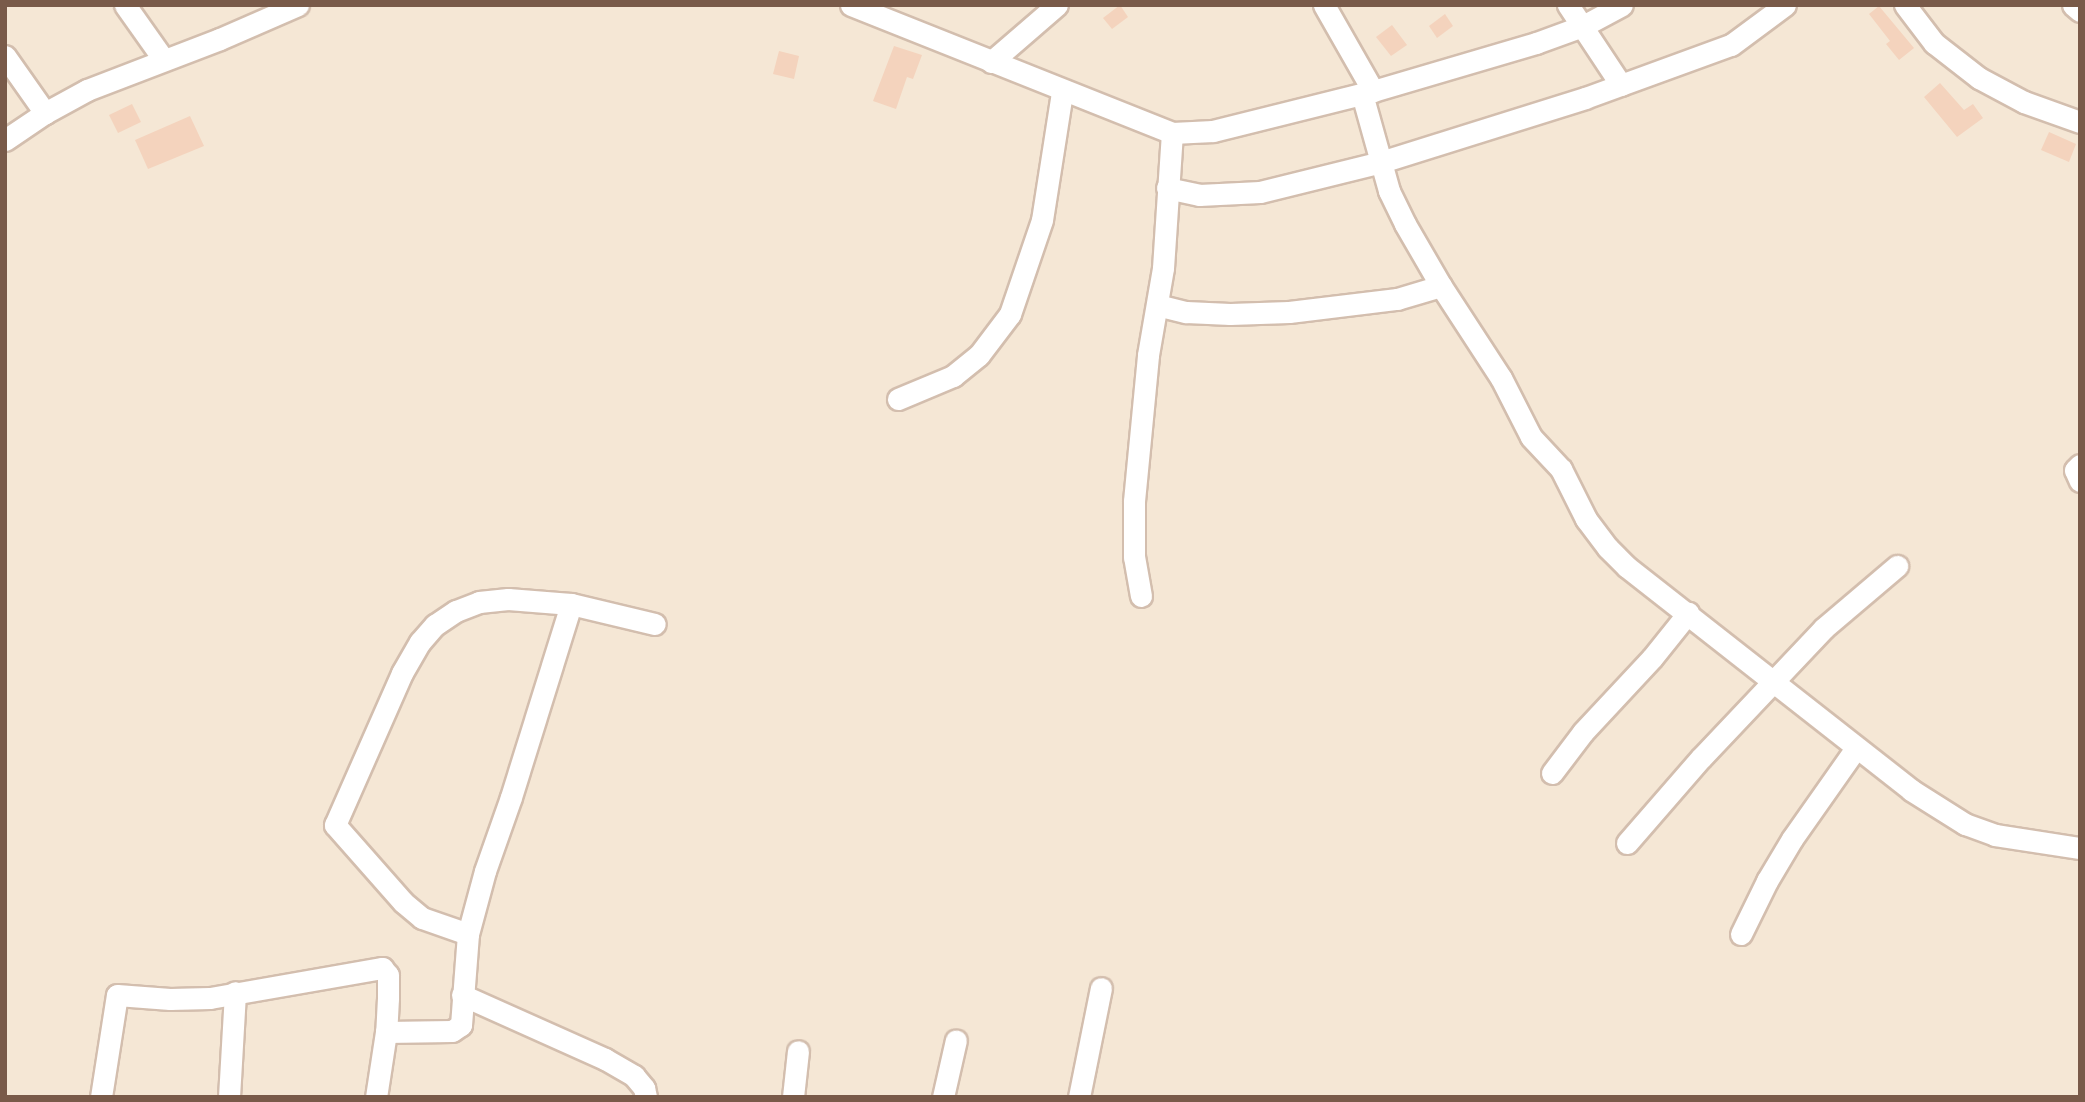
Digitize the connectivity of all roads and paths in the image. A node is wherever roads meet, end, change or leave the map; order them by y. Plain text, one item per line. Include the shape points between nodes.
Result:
1 (125, 5) edge
2 (851, 5) edge
3 (1324, 5) edge
4 (1568, 5) edge
5 (1622, 5) edge
6 (1785, 5) edge
7 (1905, 5) edge
8 (2073, 5) edge
9 (295, 6) edge
10 (1053, 7) edge
11 (2080, 11) edge
12 (1583, 26) junction
13 (5, 56) edge
14 (164, 60) junction
15 (991, 62) junction
16 (1621, 85) junction
17 (1062, 92) junction
18 (1368, 92) junction
19 (45, 113) junction
20 (2080, 122) edge
21 (1171, 132) junction
22 (5, 140) edge
23 (1381, 162) junction
24 (1167, 188) junction
25 (1441, 286) junction
26 (1157, 305) junction
27 (898, 399) dead end
28 (2080, 465) edge
29 (2080, 481) edge
30 (1897, 566) dead end
31 (1141, 596) dead end
32 (571, 604) junction
33 (1688, 613) junction
34 (654, 624) dead end
35 (1772, 682) junction
36 (1856, 748) junction
37 (1552, 774) dead end
38 (1627, 843) dead end
39 (2080, 848) edge
40 (1741, 933) dead end
41 (468, 934) junction
42 (1101, 988) dead end
43 (235, 992) junction
44 (462, 995) junction
45 (386, 1032) junction
46 (956, 1040) dead end
47 (798, 1051) dead end
48 (101, 1097) edge
49 (229, 1097) edge
50 (376, 1097) edge
51 (646, 1097) edge
52 (793, 1097) edge
53 (943, 1097) edge
54 (1079, 1097) edge

1 - 14 street
2 - 15 street
3 - 18 street
4 - 12 street
5 - 12 street
6 - 16 street via 1731,45
7 - 20 street via 1934,43 1979,78 2024,102
8 - 11 street
9 - 14 street
10 - 15 street
12 - 16 street
12 - 18 street
13 - 19 street
14 - 19 street via 87,90
15 - 17 street
16 - 23 street
17 - 21 street
17 - 27 street via 1042,220 1010,314 979,355 953,376
18 - 21 street via 1213,131
18 - 23 street
19 - 22 street
21 - 24 street
23 - 24 street via 1260,192 1199,195
23 - 25 street via 1394,202
24 - 26 street
25 - 26 street via 1397,299 1289,312 1186,312
25 - 33 street via 1496,368 1531,437 1561,468 1596,534 1627,567
26 - 31 street via 1134,500 1134,557
28 - 29 street via 2075,470
30 - 35 street via 1862,593
32 - 34 street
32 - 41 street
32 - 41 street via 508,599 479,602 435,625 402,673 336,817 335,825 403,902 422,918
33 - 35 street
33 - 37 street
35 - 36 street
35 - 38 street
36 - 39 street via 1965,824 1994,835
36 - 40 street via 1792,839
41 - 44 street
42 - 54 street
43 - 45 street via 382,968 388,975
43 - 48 street via 189,1000 117,995
43 - 49 street
44 - 45 street via 458,1029
44 - 51 street via 605,1059 634,1076
45 - 50 street
46 - 53 street
47 - 52 street

